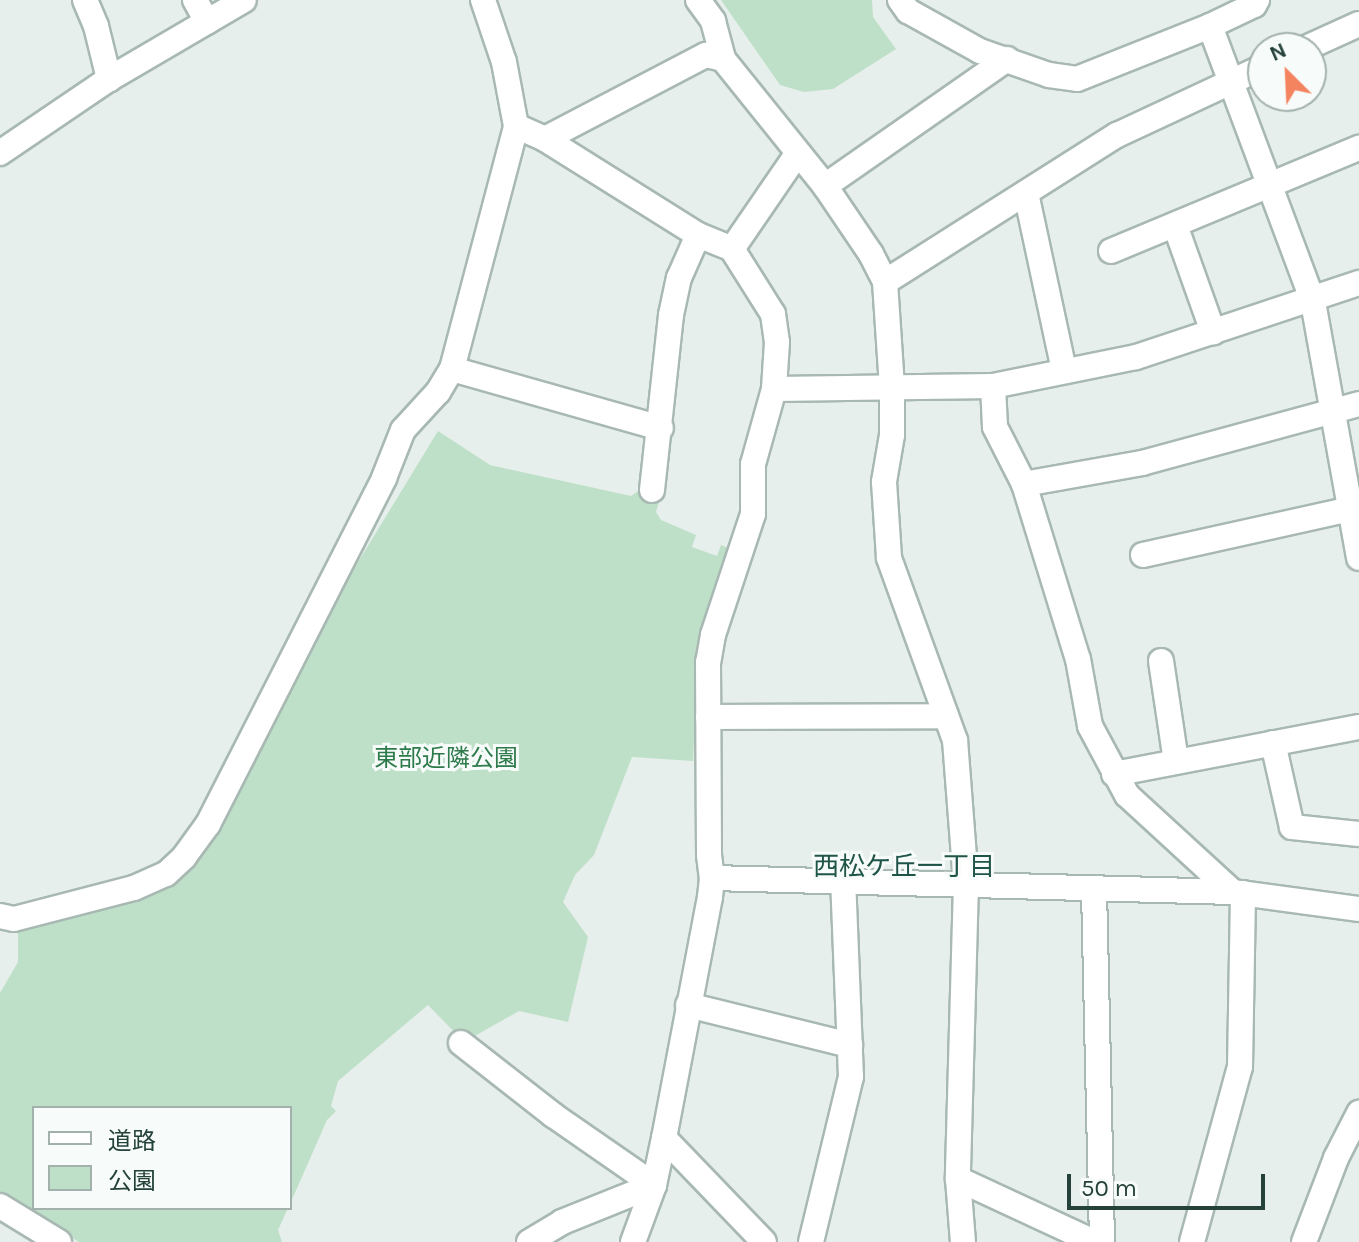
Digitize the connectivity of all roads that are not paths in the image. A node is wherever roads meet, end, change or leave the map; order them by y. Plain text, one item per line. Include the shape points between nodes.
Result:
1 (85, 0) edge
2 (195, 0) edge
3 (244, 0) edge
4 (483, 0) edge
5 (698, 0) edge
6 (900, 0) edge
7 (1257, 0) edge
8 (207, 22) junction
9 (1359, 24) edge
10 (1210, 26) junction
11 (1327, 38) edge
12 (723, 59) junction
13 (1007, 59) junction
14 (1247, 74) edge
15 (109, 79) junction
16 (1232, 81) junction
17 (516, 126) junction
18 (545, 139) junction
19 (1359, 148) edge
20 (0, 153) edge
21 (797, 154) junction
22 (1271, 185) junction
23 (825, 186) junction
24 (1026, 193) junction
25 (1175, 225) junction
26 (698, 235) junction
27 (732, 249) junction
28 (1111, 251) dead end
29 (885, 282) junction
30 (1359, 283) edge
31 (1313, 302) junction
32 (1213, 332) junction
33 (452, 369) junction
34 (1064, 371) junction
35 (993, 386) junction
36 (892, 387) junction
37 (774, 389) junction
38 (1359, 404) edge
39 (1333, 413) junction
40 (661, 428) junction
41 (1024, 484) junction
42 (652, 490) dead end
43 (1350, 509) junction
44 (1143, 555) dead end
45 (1359, 558) edge
46 (1161, 661) dead end
47 (946, 716) junction
48 (708, 717) junction
49 (1359, 727) edge
50 (1273, 743) junction
51 (1176, 761) junction
52 (1114, 774) junction
53 (1359, 834) edge
54 (712, 878) junction
55 (843, 881) junction
56 (966, 884) junction
57 (1094, 889) junction
58 (1238, 893) junction
59 (1359, 909) edge
60 (0, 916) edge
61 (688, 1005) junction
62 (461, 1043) dead end
63 (850, 1045) junction
64 (1359, 1113) edge
65 (664, 1138) junction
66 (958, 1179) junction
67 (654, 1185) junction
68 (0, 1206) edge
69 (59, 1242) edge
70 (529, 1242) edge
71 (633, 1242) edge
72 (764, 1242) edge
73 (811, 1242) edge
74 (963, 1242) edge
75 (1094, 1242) edge
76 (1102, 1242) edge
77 (1192, 1242) edge
78 (1304, 1242) edge

1 - 15 street
2 - 8 street
3 - 8 street
4 - 17 street via 504,62
5 - 12 street via 713,21
6 - 13 street via 908,11 949,35
7 - 10 street
8 - 15 street
9 - 11 street
10 - 13 street via 1077,79
10 - 16 street
12 - 18 street via 706,55
12 - 21 street
13 - 23 street
14 - 16 street
15 - 20 street
16 - 22 street
16 - 24 street via 1117,135
17 - 18 street
17 - 33 street
18 - 26 street
19 - 22 street
21 - 23 street
21 - 27 street
22 - 25 street
22 - 31 street
23 - 29 street
24 - 29 street
24 - 34 street
25 - 28 street
25 - 32 street
26 - 27 street
26 - 40 street via 679,278 671,315
27 - 37 street via 773,314
29 - 36 street
30 - 31 street
31 - 32 street
31 - 39 street
32 - 34 street via 1136,357
33 - 40 street
33 - 60 street via 403,430 384,478 215,810 184,857 166,874 134,888 14,919
34 - 35 street
35 - 36 street
35 - 41 street via 995,427
36 - 37 street
36 - 47 street via 892,435 884,482 889,558
37 - 48 street via 753,464 753,514 713,635
38 - 39 street
39 - 41 street via 1142,463
39 - 43 street
40 - 42 street
41 - 52 street via 1078,659 1090,726
43 - 44 street
43 - 45 street
46 - 51 street
47 - 48 street
47 - 56 street via 955,740
48 - 54 street
49 - 50 street
50 - 51 street
50 - 53 street via 1292,827
51 - 52 street
52 - 58 street via 1127,795
54 - 55 street
54 - 61 street
55 - 56 street
55 - 63 street
56 - 57 street
56 - 66 street
57 - 58 street
57 - 76 street
58 - 59 street
58 - 77 street via 1240,1067
61 - 63 street
61 - 65 street
62 - 67 street
63 - 73 street via 851,1077
64 - 78 street
65 - 67 street
65 - 72 street
66 - 74 street
66 - 75 street
67 - 70 street via 562,1222
67 - 71 street
68 - 69 street

